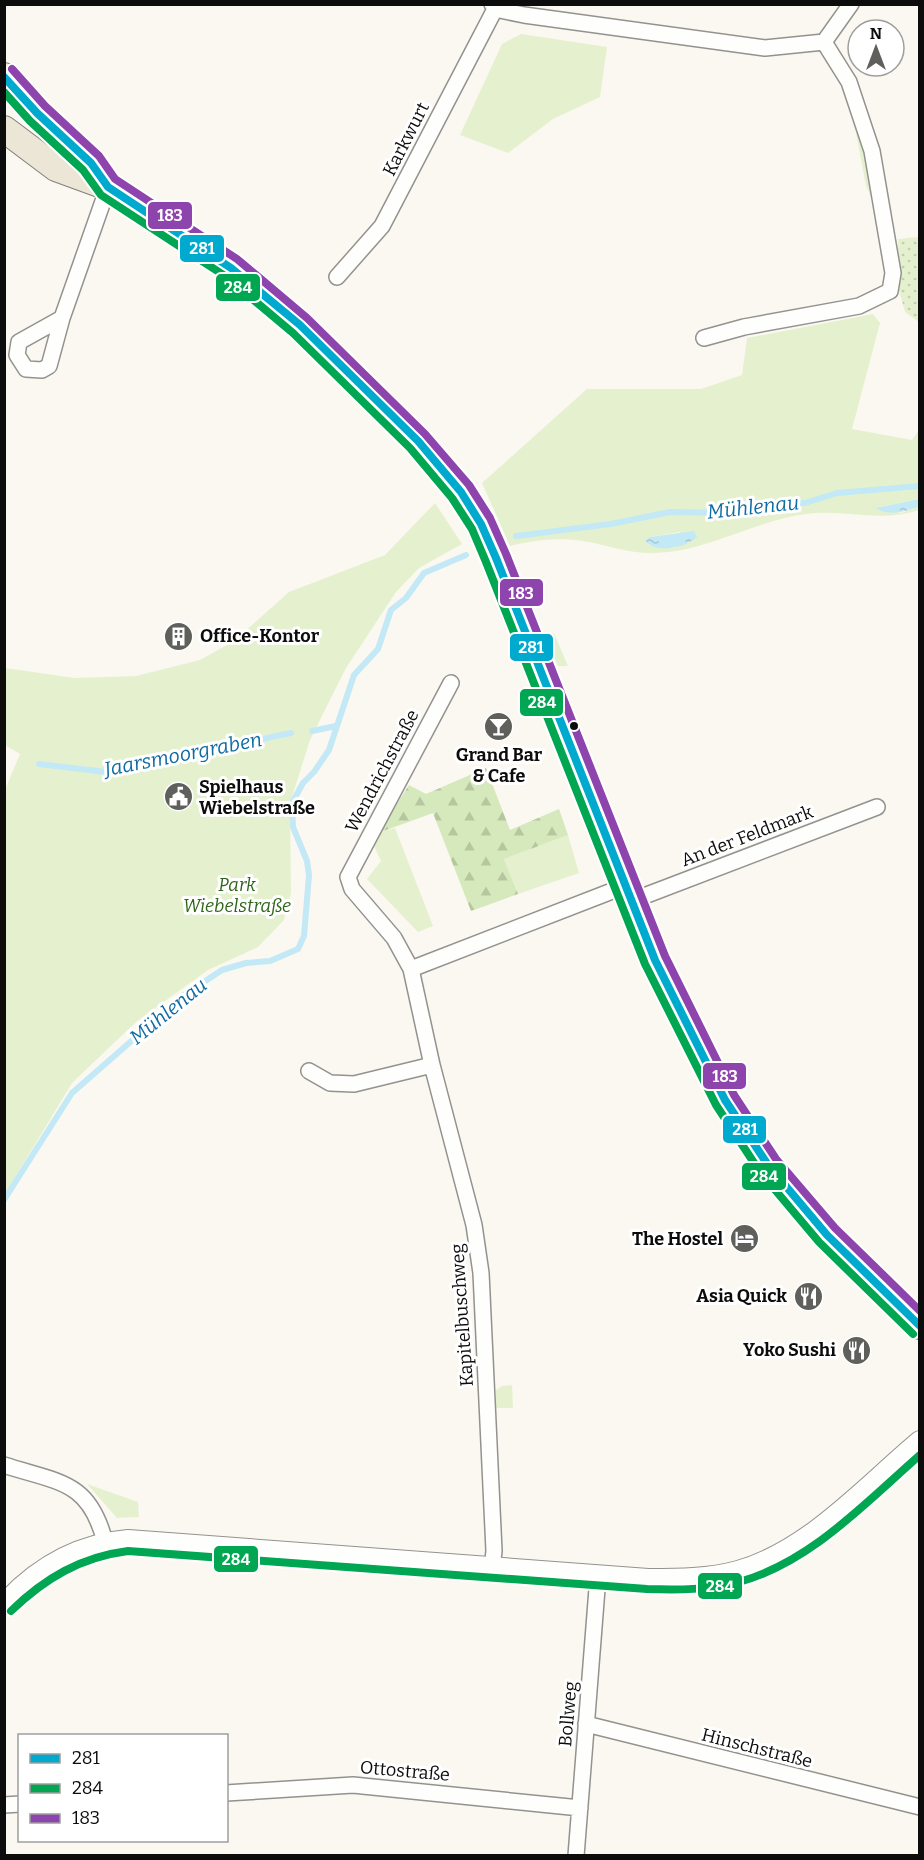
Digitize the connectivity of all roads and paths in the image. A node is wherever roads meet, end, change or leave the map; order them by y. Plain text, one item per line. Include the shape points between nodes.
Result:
1 (852, 4) edge
2 (493, 7) edge
3 (824, 42) junction
4 (4, 76) edge
5 (4, 129) edge
6 (108, 187) junction
7 (337, 277) dead end
8 (62, 318) dead end
9 (704, 338) dead end
10 (451, 683) dead end
11 (877, 807) dead end
12 (348, 877) joint
13 (628, 893) junction
14 (411, 969) junction
15 (432, 1065) junction
16 (309, 1071) dead end
17 (920, 1326) edge
18 (920, 1441) edge
19 (4, 1465) edge
20 (105, 1542) junction
21 (492, 1569) junction
22 (598, 1576) junction
23 (4, 1604) edge
24 (586, 1724) junction
25 (228, 1793) edge
26 (920, 1807) edge
27 (580, 1808) junction
28 (576, 1856) edge

1 - 3 street
2 - 3 street via 765,48
2 - 7 street, Karkwurt via 382,226
3 - 9 street via 849,82 873,151 893,273 890,291 859,306
4 - 6 main road via 91,163
5 - 6 main road via 57,168
6 - 8 street
6 - 13 main road via 231,268 300,324 418,441 461,492 496,558
10 - 12 street, Wendrichstraße
11 - 13 street, An der Feldmark
12 - 14 street, Kapitelbuschweg via 352,889 394,938
13 - 14 street, An der Feldmark
13 - 17 main road via 655,960 720,1090 768,1165 826,1235
14 - 15 street, Kapitelbuschweg
15 - 16 street via 354,1084 330,1083
15 - 21 street, Kapitelbuschweg via 479,1250
18 - 22 street via 809,1536 764,1562 710,1576
19 - 20 street via 83,1495 94,1508
20 - 21 street via 143,1541
20 - 23 street via 68,1555 23,1584
21 - 22 street
22 - 24 street, Bollweg
24 - 26 street, Hinschstraße
24 - 27 street, Bollweg
25 - 27 street, Ottostraße via 353,1785
27 - 28 street, Bollweg

